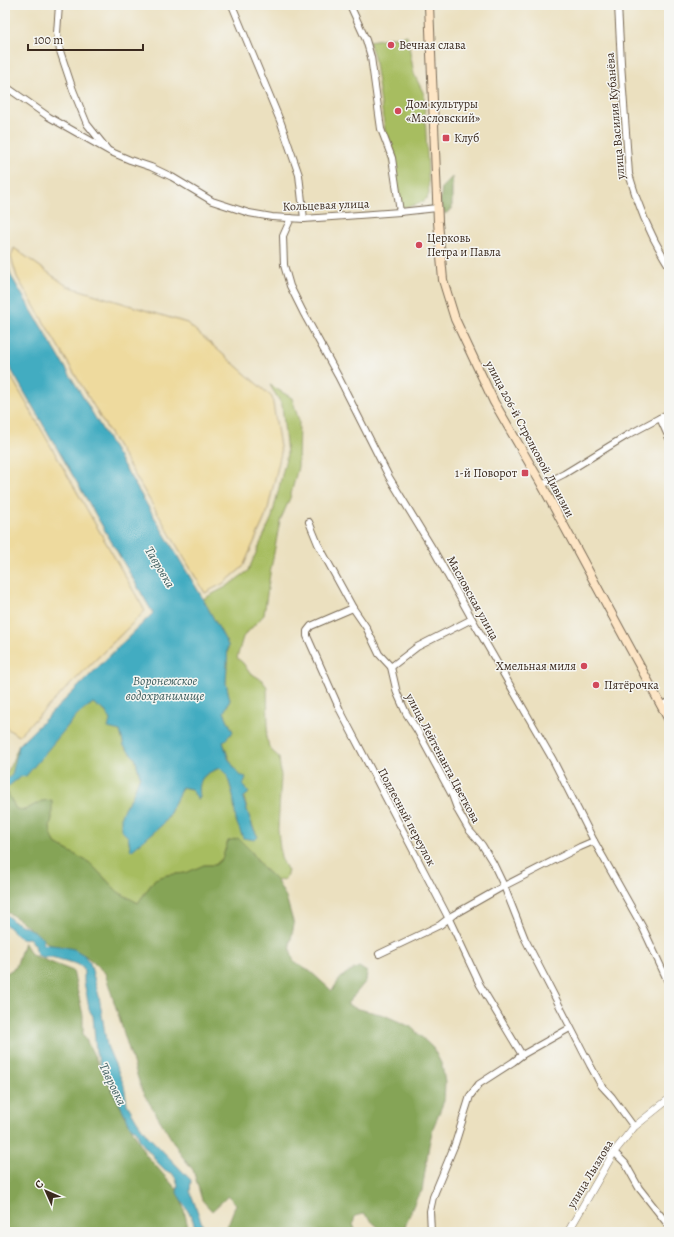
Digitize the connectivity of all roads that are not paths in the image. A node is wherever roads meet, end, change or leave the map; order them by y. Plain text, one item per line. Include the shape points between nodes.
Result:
1 (59, 5) edge
2 (232, 5) edge
3 (350, 5) edge
4 (429, 5) edge
5 (618, 5) edge
6 (5, 86) edge
7 (109, 151) junction
8 (437, 208) junction
9 (400, 212) junction
10 (290, 218) junction
11 (304, 219) junction
12 (669, 266) edge
13 (669, 414) edge
14 (660, 418) junction
15 (669, 438) edge
16 (542, 485) junction
17 (309, 522) dead end
18 (353, 608) junction
19 (472, 619) junction
20 (391, 667) junction
21 (665, 703) edge
22 (669, 720) edge
23 (594, 841) junction
24 (504, 886) junction
25 (449, 919) junction
26 (379, 954) dead end
27 (669, 984) edge
28 (570, 1028) junction
29 (522, 1055) junction
30 (669, 1099) edge
31 (634, 1128) junction
32 (614, 1152) junction
33 (669, 1226) edge
34 (432, 1232) edge
35 (568, 1232) edge

1 - 7 street, Кольцевая улица via 57,33 60,51 87,124
2 - 11 street via 281,123 299,175
3 - 9 street via 371,57 382,130 392,158
4 - 8 main road, улица 206-й Стрелковой Дивизии
5 - 12 street, улица Василия Кубанёва via 629,174 646,223
6 - 7 street, Кольцевая улица via 49,117
7 - 10 street, Кольцевая улица via 172,177 212,201 249,213
8 - 9 street, Кольцевая улица
8 - 16 main road, улица 206-й Стрелковой Дивизии via 444,280 455,318 494,402
9 - 11 street, Кольцевая улица
10 - 11 street, Кольцевая улица
10 - 19 street, Масловская улица via 283,236 284,265 290,286 389,477
13 - 14 street
14 - 15 street
14 - 16 street
16 - 21 main road, улица 206-й Стрелковой Дивизии
17 - 18 street, улица Лейтенанта Цветкова via 318,544
18 - 20 street, улица Лейтенанта Цветкова via 379,654
18 - 25 street, Подлесный переулок via 311,626 307,636 340,710
19 - 20 street via 417,648
19 - 23 street, Масловская улица via 553,760
20 - 24 street, улица Лейтенанта Цветкова via 397,693 406,713 452,795 458,811 482,845
21 - 22 main road, улица 206-й Стрелковой Дивизии
23 - 24 street
23 - 27 street, Масловская улица via 643,928
24 - 25 street
24 - 28 street, улица Лейтенанта Цветкова via 525,939
25 - 26 street
25 - 29 street, Подлесный переулок via 480,985
28 - 29 street
28 - 31 street, улица Лейтенанта Цветкова via 601,1085
29 - 34 street via 479,1084 470,1096 455,1144 432,1197
30 - 31 street, улица Лызлова
31 - 32 street, улица Лызлова
32 - 33 street via 625,1163 639,1188
32 - 35 street, улица Лызлова

